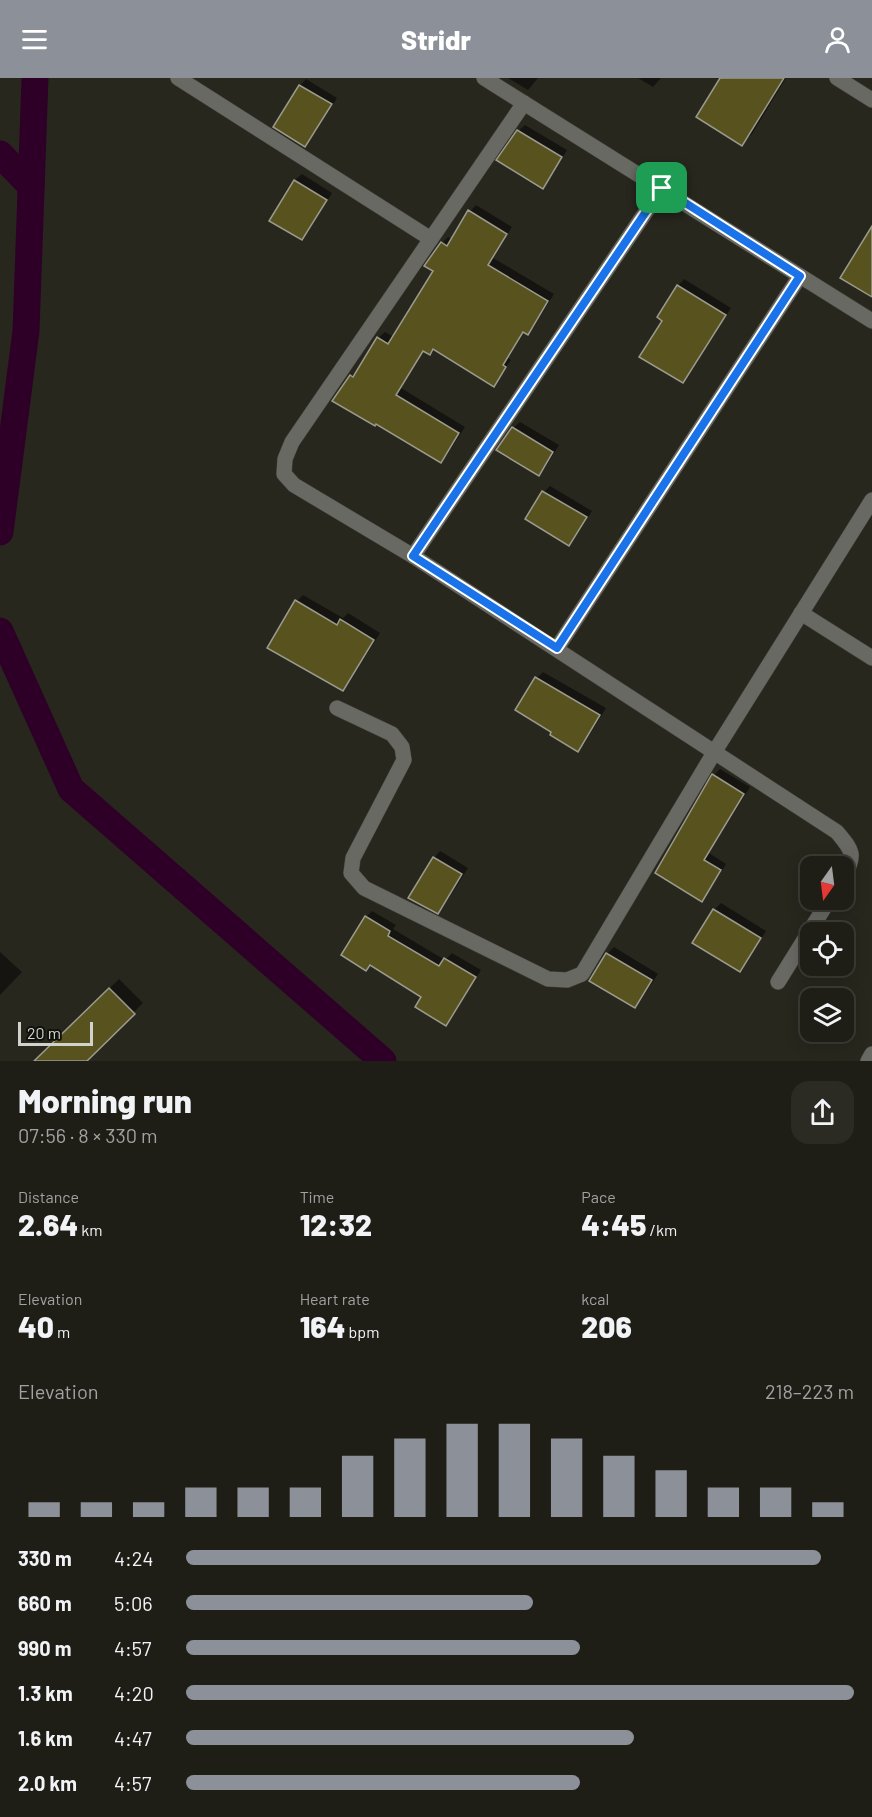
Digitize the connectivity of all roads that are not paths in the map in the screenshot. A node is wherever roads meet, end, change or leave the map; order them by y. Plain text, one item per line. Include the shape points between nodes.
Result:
1 (178, 78) edge
2 (484, 78) edge
3 (837, 78) edge
4 (872, 100) edge
5 (524, 104) junction
6 (662, 188) junction
7 (431, 239) junction
8 (800, 276) junction
9 (872, 321) edge
10 (872, 500) edge
11 (413, 556) junction
12 (801, 613) junction
13 (557, 648) junction
14 (872, 658) edge
15 (337, 708) dead end
16 (715, 751) junction
17 (852, 856) edge
18 (823, 910) edge
19 (778, 982) dead end
20 (872, 1054) edge
21 (868, 1061) edge

1 - 7 street
2 - 5 street
3 - 4 street
5 - 6 street
5 - 7 street
6 - 8 street
6 - 11 street
7 - 11 street via 292,442 284,474 294,485
8 - 9 street
8 - 13 street
10 - 12 street
11 - 13 street
12 - 14 street
12 - 16 street
13 - 16 street
15 - 16 street via 392,734 402,747 404,760 353,858 351,873 364,888 548,979 567,980 582,974
16 - 17 street via 837,832 851,849
18 - 19 street
20 - 21 street

